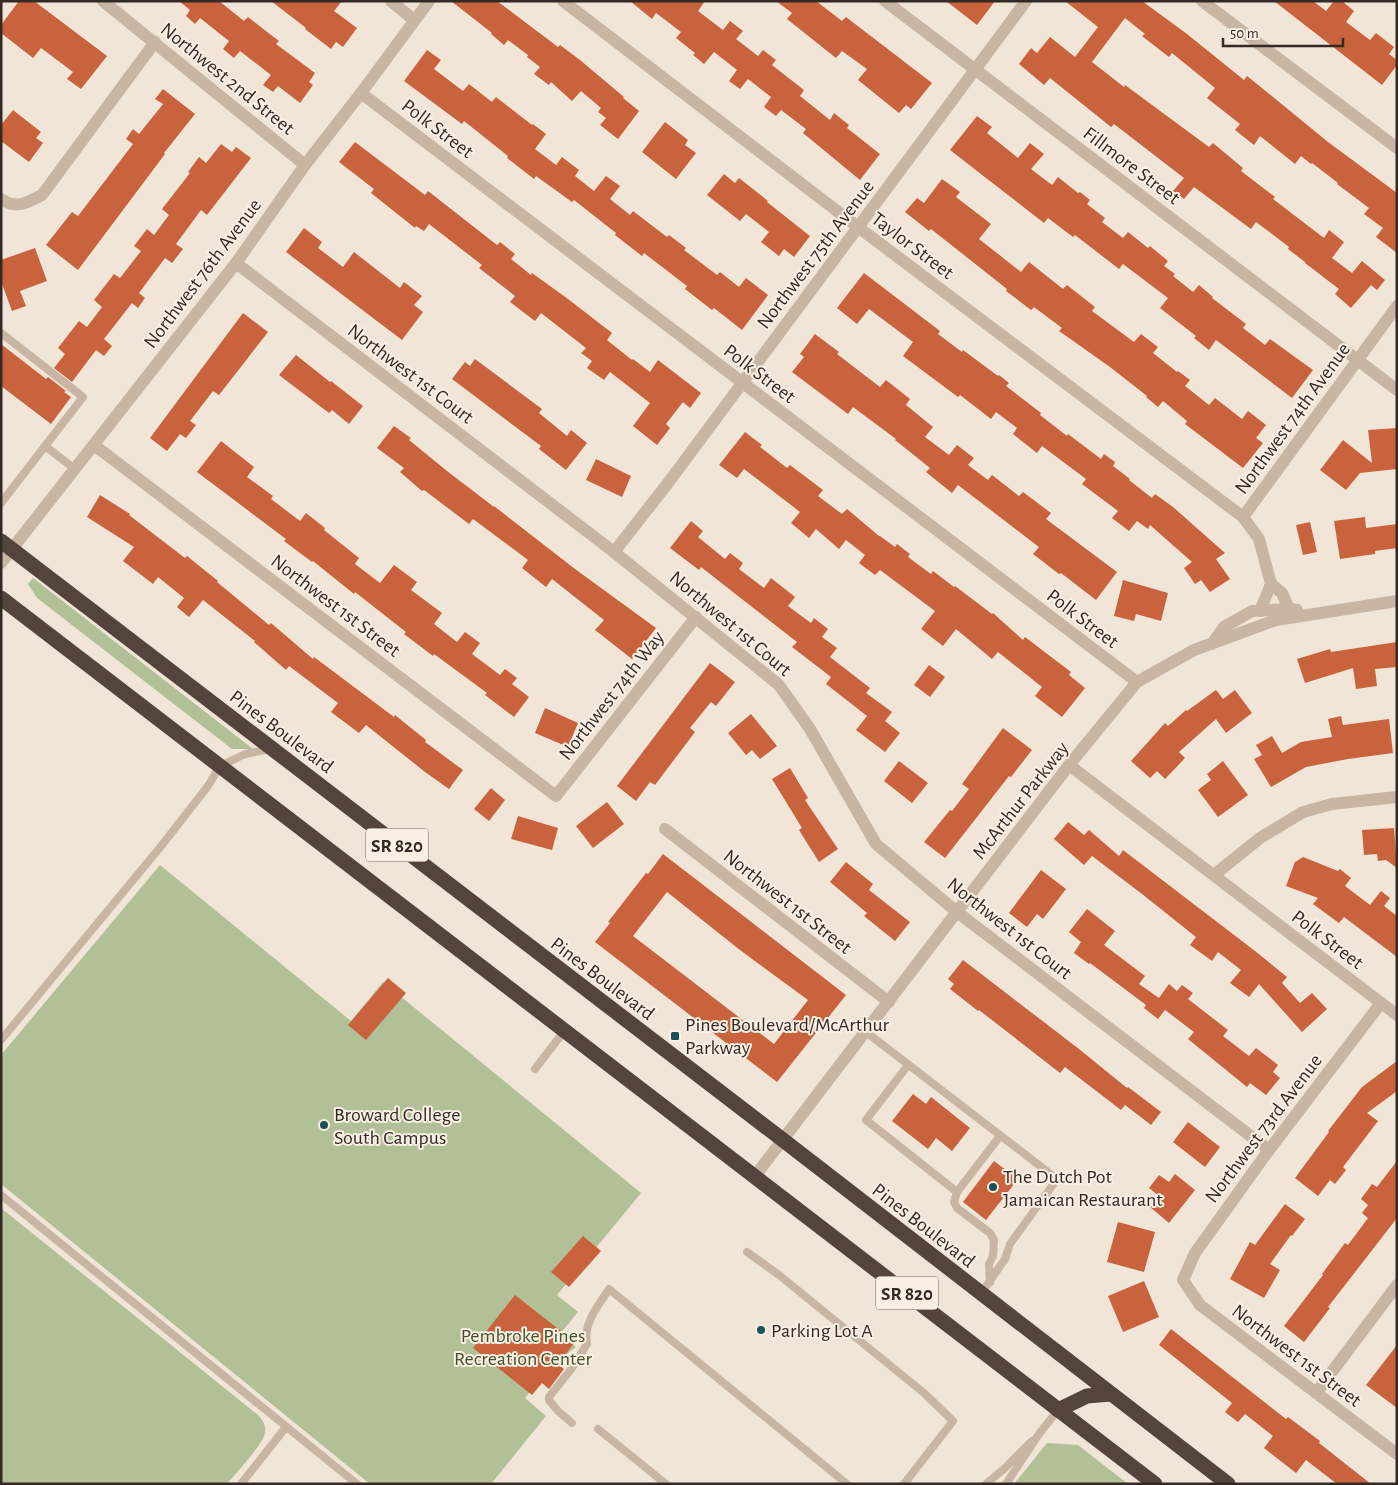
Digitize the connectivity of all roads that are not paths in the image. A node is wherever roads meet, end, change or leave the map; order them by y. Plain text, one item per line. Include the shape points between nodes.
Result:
1 (103, 1) edge
2 (391, 1) edge
3 (428, 1) edge
4 (562, 1) edge
5 (885, 1) edge
6 (1026, 1) edge
7 (1202, 1) edge
8 (414, 20) junction
9 (155, 42) junction
10 (975, 70) junction
11 (361, 93) junction
12 (1397, 148) edge
13 (305, 165) junction
14 (1, 199) edge
15 (858, 227) junction
16 (236, 263) junction
17 (1397, 306) edge
18 (1, 333) edge
19 (1356, 360) junction
20 (742, 383) junction
21 (1397, 390) edge
22 (94, 445) junction
23 (46, 446) junction
24 (76, 469) junction
25 (1, 503) edge
26 (1243, 516) junction
27 (6, 545) edge
28 (614, 552) junction
29 (1, 563) edge
30 (1271, 584) junction
31 (1, 598) edge
32 (1397, 601) edge
33 (1260, 611) junction
34 (1292, 613) junction
35 (696, 617) junction
36 (1212, 644) junction
37 (1137, 682) junction
38 (271, 749) junction
39 (1070, 765) junction
40 (220, 766) junction
41 (556, 796) joint
42 (1397, 797) edge
43 (665, 829) dead end
44 (1214, 875) junction
45 (957, 912) junction
46 (889, 1002) junction
47 (1380, 1003) junction
48 (1397, 1015) edge
49 (565, 1030) junction
50 (866, 1032) junction
51 (1, 1040) edge
52 (908, 1065) junction
53 (535, 1069) dead end
54 (1000, 1136) junction
55 (783, 1140) junction
56 (1269, 1150) junction
57 (755, 1176) junction
58 (957, 1192) junction
59 (1, 1195) edge
60 (746, 1252) dead end
61 (1183, 1280) joint
62 (1397, 1284) edge
63 (985, 1288) junction
64 (1316, 1393) junction
65 (1111, 1394) junction
66 (1058, 1410) junction
67 (572, 1423) dead end
68 (286, 1427) junction
69 (598, 1429) dead end
70 (1039, 1434) junction
71 (1397, 1454) edge
72 (242, 1484) edge
73 (357, 1484) edge
74 (666, 1484) edge
75 (847, 1484) edge
76 (904, 1484) edge
77 (986, 1484) edge
78 (1006, 1484) edge
79 (1155, 1484) edge
80 (1228, 1484) edge

1 - 9 street, Northwest 2nd Street
2 - 8 street
3 - 8 street, Northwest 76th Avenue
4 - 15 street, Taylor Street
5 - 10 street, Fillmore Street
6 - 10 street, Northwest 75th Avenue
7 - 12 street
8 - 11 street, Northwest 76th Avenue
9 - 13 street, Northwest 2nd Street
9 - 14 street via 42,194 23,205 6,203
10 - 15 street, Northwest 75th Avenue
10 - 19 street, Fillmore Street
11 - 13 street, Northwest 76th Avenue
11 - 20 street, Polk Street
13 - 16 street, Northwest 76th Avenue
15 - 20 street, Northwest 75th Avenue
15 - 26 street, Taylor Street
16 - 22 street, Northwest 76th Avenue
16 - 28 street, Northwest 1st Court
17 - 19 street, Northwest 74th Avenue
18 - 23 lane via 83,397
19 - 21 street, Fillmore Street
19 - 26 street, Northwest 74th Avenue
20 - 28 street, Northwest 75th Avenue
20 - 37 street, Polk Street
22 - 24 street, Northwest 76th Avenue
22 - 41 street, Northwest 1st Street
23 - 24 lane
23 - 25 lane
24 - 27 street, Northwest 76th Avenue
26 - 30 street, Northwest 74th Avenue via 1259,538
27 - 29 street, Northwest 76th Avenue
27 - 38 highway, Pines Boulevard / SR 820
28 - 35 street, Northwest 1st Court
30 - 33 street
30 - 34 street, Northwest 74th Avenue via 1282,593
31 - 40 highway, SR 820
32 - 34 street, McArthur Parkway via 1317,613
33 - 34 street, McArthur Parkway
33 - 36 street, McArthur Parkway via 1252,611 1224,626
34 - 36 street, McArthur Parkway
35 - 41 street, Northwest 74th Way
35 - 45 street, Northwest 1st Court via 780,685 810,729 876,844
36 - 37 street, McArthur Parkway via 1194,650
37 - 39 street, McArthur Parkway
38 - 40 lane via 245,754
38 - 55 highway, Pines Boulevard / SR 820
39 - 44 street, Polk Street
39 - 45 street, McArthur Parkway
40 - 49 highway, SR 820
40 - 51 lane via 162,846
42 - 44 street via 1332,804 1303,812 1260,838
43 - 46 street, Northwest 1st Street
44 - 47 street, Polk Street
45 - 46 street, McArthur Parkway
45 - 56 street, Northwest 1st Court
46 - 50 street, McArthur Parkway
47 - 48 street, Polk Street
47 - 56 street, Northwest 73rd Avenue
49 - 53 lane
49 - 57 highway, SR 820
50 - 52 lane
50 - 55 street, McArthur Parkway
52 - 54 lane
52 - 58 lane via 866,1120
54 - 58 lane
54 - 63 lane via 1057,1179 1010,1244 1005,1259
55 - 57 street, McArthur Parkway
55 - 63 highway, Pines Boulevard / SR 820
56 - 61 street, Northwest 73rd Avenue via 1195,1253
57 - 66 highway, SR 820
58 - 63 lane via 954,1202 957,1208 990,1233 994,1240
59 - 68 lane
60 - 76 lane via 924,1392 953,1421
61 - 64 street, Northwest 1st Street via 1200,1305
62 - 64 street
63 - 65 highway, Pines Boulevard / SR 820
64 - 71 street, Northwest 1st Street
65 - 66 highway via 1087,1396
65 - 80 highway, Pines Boulevard / SR 820
66 - 70 lane
66 - 79 highway, SR 820
67 - 75 lane via 558,1411 549,1397 587,1344 585,1334 590,1319 608,1289
68 - 72 lane
68 - 73 lane
69 - 74 lane
70 - 77 lane
70 - 78 lane

